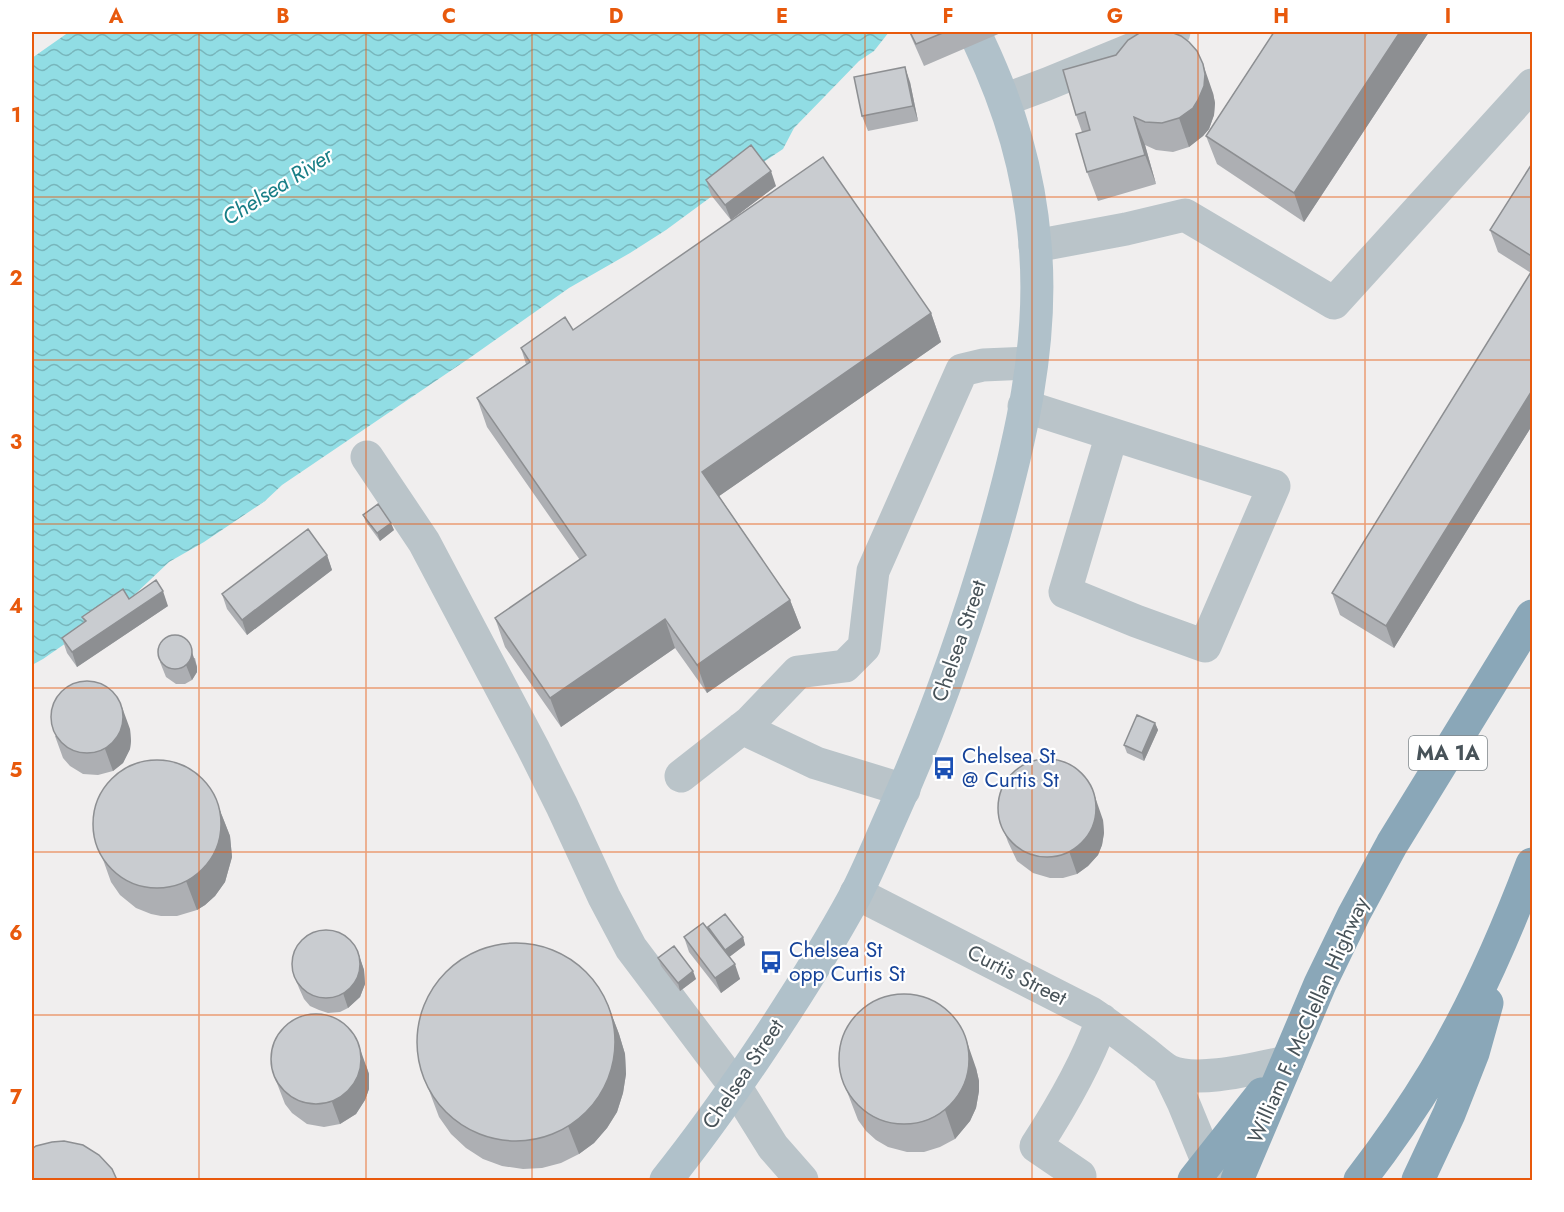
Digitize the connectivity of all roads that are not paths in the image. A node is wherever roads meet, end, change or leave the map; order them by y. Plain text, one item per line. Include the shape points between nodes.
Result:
1 (1174, 32) edge
2 (979, 42) dead end
3 (1533, 85) edge
4 (999, 87) junction
5 (1035, 246) junction
6 (1031, 363) junction
7 (1024, 406) junction
8 (1112, 434) junction
9 (368, 457) dead end
10 (1533, 615) edge
11 (742, 728) junction
12 (681, 776) dead end
13 (904, 790) junction
14 (1533, 864) edge
15 (856, 893) junction
16 (1512, 915) junction
17 (1106, 1022) junction
18 (1287, 1062) junction
19 (1168, 1071) junction
20 (735, 1086) junction
21 (1206, 1175) edge
22 (666, 1180) edge
23 (802, 1180) edge
24 (1075, 1180) edge
25 (1237, 1180) edge
26 (1360, 1180) edge
27 (1418, 1180) edge

1 - 4 street via 1047,84
2 - 4 main road, Chelsea Street
3 - 5 street via 1334,303 1185,215
4 - 5 main road, Chelsea Street via 1025,171
5 - 6 main road, Chelsea Street via 1036,311
6 - 7 main road, Chelsea Street
6 - 11 street via 962,370 873,571 864,647 845,666 798,672
7 - 8 street
7 - 13 main road, Chelsea Street via 1010,475 980,580
8 - 8 street via 1274,486 1206,646 1065,592
9 - 20 street via 424,542 533,748 631,948
10 - 18 highway, William F. McClellan Highway / MA 1A via 1370,882
11 - 12 street
11 - 13 street via 816,763
13 - 15 main road, Chelsea Street
14 - 16 highway
15 - 17 street, Curtis Street
15 - 20 main road, Chelsea Street via 804,985
16 - 26 highway via 1436,1070
16 - 27 highway via 1473,1053
17 - 19 street, Curtis Street
17 - 24 street via 1036,1146 1080,1176
18 - 19 street, Curtis Street via 1199,1076
18 - 21 highway
18 - 25 highway, William F. McClellan Highway / MA 1A
19 - 21 street, Curtis Street via 1183,1102
20 - 22 main road, Chelsea Street
20 - 23 street via 773,1147

